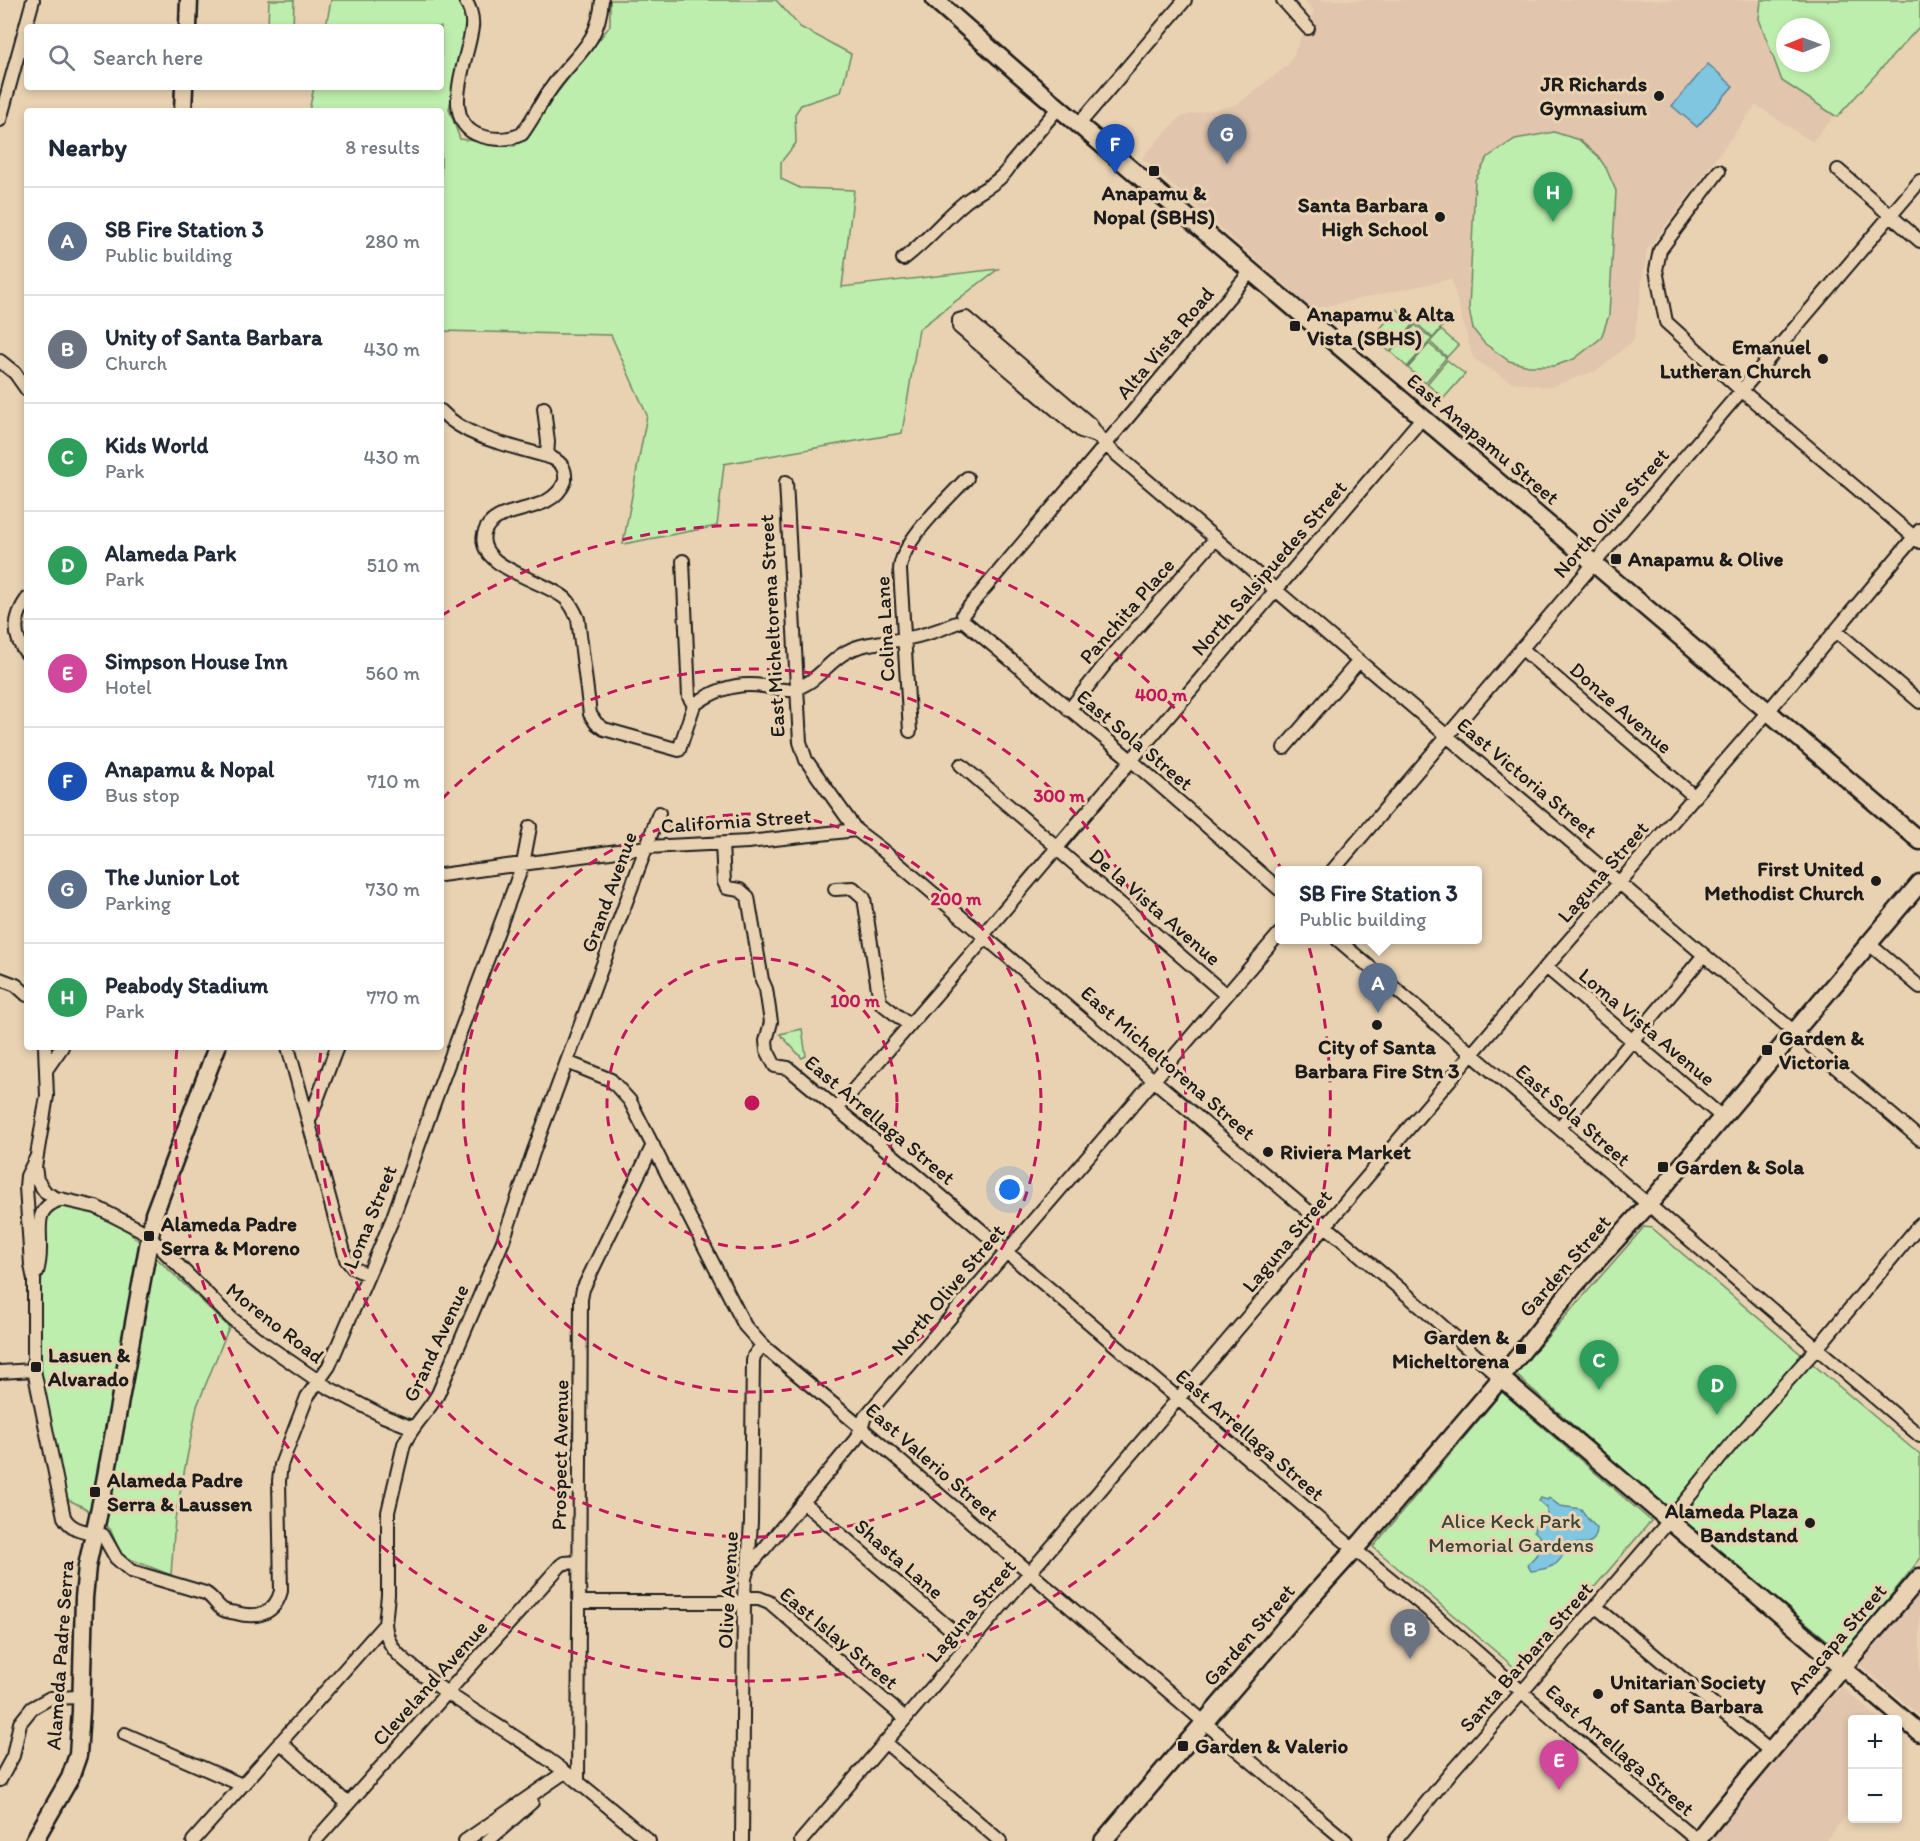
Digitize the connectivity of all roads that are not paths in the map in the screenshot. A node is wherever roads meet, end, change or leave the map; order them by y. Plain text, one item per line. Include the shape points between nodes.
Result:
1 (33, 0) edge
2 (189, 0) edge
3 (465, 0) edge
4 (602, 0) edge
5 (934, 0) edge
6 (1185, 0) edge
7 (1283, 0) edge
8 (26, 24) edge
9 (188, 24) edge
10 (1308, 28) dead end
11 (24, 33) edge
12 (184, 90) edge
13 (1059, 107) junction
14 (183, 108) edge
15 (0, 120) edge
16 (1079, 124) junction
17 (1838, 170) dead end
18 (1719, 171) dead end
19 (1920, 181) edge
20 (1890, 216) junction
21 (1920, 241) edge
22 (903, 259) dead end
23 (1251, 272) junction
24 (0, 361) edge
25 (24, 386) edge
26 (1742, 390) junction
27 (544, 408) dead end
28 (444, 414) edge
29 (1423, 417) junction
30 (1103, 443) junction
31 (547, 456) junction
32 (967, 478) dead end
33 (786, 482) dead end
34 (1918, 536) edge
35 (1216, 538) junction
36 (683, 561) dead end
37 (1594, 563) junction
38 (1277, 590) junction
39 (24, 605) edge
40 (961, 620) junction
41 (1836, 631) junction
42 (904, 639) junction
43 (1521, 648) junction
44 (24, 649) edge
45 (1359, 661) junction
46 (797, 688) junction
47 (1920, 702) edge
48 (694, 705) junction
49 (1068, 710) junction
50 (1768, 712) junction
51 (910, 730) dead end
52 (1447, 736) junction
53 (1284, 748) dead end
54 (1131, 760) junction
55 (961, 765) dead end
56 (1695, 797) junction
57 (659, 813) dead end
58 (530, 827) dead end
59 (856, 831) junction
60 (1920, 842) edge
61 (722, 844) junction
62 (647, 847) junction
63 (1058, 848) junction
64 (523, 864) junction
65 (1336, 866) edge
66 (444, 875) edge
67 (1620, 882) junction
68 (1920, 883) edge
69 (1275, 886) edge
70 (835, 889) dead end
71 (984, 937) junction
72 (1275, 939) edge
73 (1344, 944) edge
74 (1868, 944) junction
75 (1704, 955) junction
76 (1546, 967) junction
77 (0, 979) edge
78 (1920, 987) edge
79 (24, 992) edge
80 (1227, 994) junction
81 (909, 1025) junction
82 (1794, 1032) junction
83 (1632, 1041) junction
84 (45, 1050) edge
85 (60, 1050) edge
86 (216, 1050) edge
87 (289, 1050) edge
88 (337, 1050) edge
89 (1472, 1054) junction
90 (567, 1062) junction
91 (46, 1070) junction
92 (1153, 1080) junction
93 (837, 1109) junction
94 (1722, 1117) junction
95 (309, 1121) junction
96 (1559, 1128) junction
97 (1920, 1138) edge
98 (653, 1145) junction
99 (36, 1158) junction
100 (62, 1199) junction
101 (1648, 1204) junction
102 (1920, 1224) edge
103 (1324, 1226) junction
104 (149, 1237) junction
105 (1005, 1253) junction
106 (368, 1275) junction
107 (34, 1280) junction
108 (762, 1345) junction
109 (1816, 1348) junction
110 (34, 1370) junction
111 (0, 1372) edge
112 (1501, 1378) junction
113 (318, 1382) junction
114 (1178, 1399) junction
115 (413, 1428) junction
116 (860, 1428) junction
117 (1920, 1437) edge
118 (804, 1503) junction
119 (1670, 1520) junction
120 (94, 1533) junction
121 (1354, 1549) junction
122 (579, 1562) junction
123 (748, 1568) junction
124 (1031, 1571) junction
125 (1920, 1577) edge
126 (743, 1600) junction
127 (579, 1602) junction
128 (1595, 1606) junction
129 (385, 1623) junction
130 (968, 1644) junction
131 (1844, 1668) junction
132 (1522, 1692) junction
133 (446, 1693) junction
134 (81, 1697) junction
135 (905, 1718) junction
136 (1204, 1722) junction
137 (1920, 1733) edge
138 (125, 1734) dead end
139 (280, 1742) junction
140 (885, 1743) junction
141 (1770, 1751) junction
142 (565, 1772) junction
143 (0, 1779) edge
144 (578, 1781) junction
145 (242, 1785) junction
146 (348, 1804) junction
147 (35, 1841) edge
148 (193, 1841) edge
149 (315, 1841) edge
150 (465, 1841) edge
151 (488, 1841) edge
152 (649, 1841) edge
153 (742, 1841) edge
154 (801, 1841) edge
155 (1000, 1841) edge
156 (1103, 1841) edge
157 (1346, 1841) edge
158 (1395, 1841) edge
159 (1697, 1841) edge

1 - 8 street
2 - 9 street
3 - 4 street via 472,26 458,113 470,131 502,138 522,134 553,85 587,47 596,30
5 - 13 street, East Anapamu Street
6 - 16 street
7 - 10 street
11 - 15 street
12 - 14 street
13 - 16 street, East Anapamu Street
13 - 22 street via 1006,173 965,203
16 - 23 street, East Anapamu Street
17 - 20 street
18 - 26 street via 1660,250 1656,270 1668,326
19 - 20 street, North Olive Street
20 - 21 street
20 - 26 street, North Olive Street
23 - 29 street, East Anapamu Street
23 - 30 street, Alta Vista Road
24 - 25 street
26 - 34 street
26 - 37 street, North Olive Street
27 - 31 street
28 - 31 street via 472,433
29 - 37 street, East Anapamu Street
29 - 38 street, North Salsipuedes Street
30 - 30 street, East Victoria Street via 1090,424 966,318 959,320 959,327 1072,423
30 - 35 street, East Victoria Street
30 - 40 street, Alta Vista Road
31 - 48 street via 563,466 563,485 543,504 494,520 484,537 487,552 499,564 561,595 573,608 578,619 589,708 596,723 604,729 680,750
32 - 42 street, Colina Lane via 904,552 900,570
33 - 46 street, East Micheltorena Street
34 - 41 street, Laguna Street
35 - 38 street, East Victoria Street
35 - 49 street, Panchita Place
36 - 48 street via 689,697
37 - 43 street, North Olive Street
37 - 50 street, East Anapamu Street
38 - 45 street, East Victoria Street
38 - 54 street, North Salsipuedes Street
39 - 44 street via 16,626
40 - 42 street
40 - 49 street, East Sola Street
41 - 47 street
41 - 50 street, Laguna Street
42 - 46 street via 869,643 844,653 822,674
42 - 51 street, Colina Lane
43 - 52 street, North Olive Street
43 - 56 street, Donze Avenue
45 - 52 street, East Victoria Street
45 - 53 street
46 - 48 street via 731,687
46 - 59 street, East Micheltorena Street via 800,742 806,760
49 - 54 street, East Sola Street
50 - 56 street, Laguna Street
50 - 60 street, East Anapamu Street
52 - 65 street, North Olive Street
52 - 67 street, East Victoria Street
54 - 63 street, North Salsipuedes Street
54 - 69 street, East Sola Street
55 - 63 street, De la Vista Avenue
56 - 67 street, Laguna Street
57 - 62 street, Grand Avenue
58 - 64 street, Loma Street
59 - 61 street, California Street
59 - 71 street, East Micheltorena Street
61 - 62 street, California Street
61 - 93 street, East Arrellaga Street via 724,882 727,888 740,890 748,897 771,1022 767,1050 774,1066 788,1068
62 - 64 street, California Street
62 - 90 street, Grand Avenue
63 - 71 street, North Salsipuedes Street
63 - 80 street, De la Vista Avenue
64 - 66 street, California Street
64 - 106 street, Loma Street via 392,1220
67 - 75 street, East Victoria Street
67 - 76 street, Laguna Street
68 - 74 street, Garden Street
70 - 81 street via 853,888 864,898 880,1002
71 - 81 street, North Salsipuedes Street
71 - 92 street, East Micheltorena Street
72 - 80 street, North Olive Street
73 - 89 street, East Sola Street
74 - 78 street
74 - 82 street, Garden Street
75 - 82 street, East Victoria Street
75 - 83 street
76 - 83 street, Loma Vista Avenue
76 - 89 street, Laguna Street
77 - 79 street
80 - 92 street, North Olive Street
81 - 93 street, North Salsipuedes Street
82 - 94 street, Garden Street
82 - 97 street, East Victoria Street
83 - 94 street, Loma Vista Avenue
83 - 96 street
84 - 91 street
85 - 91 street
86 - 104 street, Alameda Padre Serra
87 - 95 street
88 - 95 street
89 - 96 street, East Sola Street
89 - 103 street, Laguna Street
90 - 98 street, East Valerio Street via 619,1087
90 - 115 street, Grand Avenue via 493,1263 438,1394
91 - 99 street via 46,1108
92 - 103 street, East Micheltorena Street
92 - 105 street, North Olive Street
93 - 105 street, East Arrellaga Street
94 - 101 street, Garden Street
95 - 106 street via 346,1259 353,1268
96 - 101 street, East Sola Street
98 - 108 street, East Valerio Street via 745,1326
98 - 122 street, Prospect Avenue via 580,1299
99 - 100 street via 39,1184 46,1193
99 - 107 street via 26,1182
100 - 104 street, Moreno Road via 96,1206
100 - 107 street via 49,1204 41,1215 40,1253
101 - 109 street, East Sola Street
101 - 112 street, Garden Street via 1574,1286
102 - 109 street, Santa Barbara Street
103 - 112 street, East Micheltorena Street
103 - 114 street, Laguna Street
104 - 113 street, Moreno Road via 231,1318
104 - 120 street, Alameda Padre Serra
105 - 114 street, East Arrellaga Street
105 - 116 street, North Olive Street via 865,1417
106 - 113 street, Loma Street via 329,1366
107 - 110 street
108 - 116 street, East Valerio Street
108 - 123 street, Olive Avenue via 753,1361
109 - 117 street, East Sola Street
109 - 119 street, Santa Barbara Street
110 - 111 street
110 - 120 street via 64,1517 75,1528
112 - 119 street, East Micheltorena Street
112 - 121 street, Garden Street
113 - 115 street, Moreno Road
113 - 120 street, Loma Street via 307,1397 280,1469 281,1591 274,1607 261,1615 225,1611 205,1593 131,1570 116,1558 103,1535
114 - 121 street, East Arrellaga Street
114 - 124 street, Laguna Street
115 - 129 street, Grand Avenue via 404,1444 389,1505
116 - 118 street, North Olive Street via 856,1439
116 - 124 street, East Valerio Street
118 - 123 street, North Olive Street
118 - 130 street, Shasta Lane
119 - 128 street, Santa Barbara Street
119 - 131 street, East Micheltorena Street
120 - 134 street, Alameda Padre Serra via 84,1598
121 - 132 street, East Arrellaga Street
121 - 136 street, Garden Street
122 - 127 street, Prospect Avenue
122 - 133 street, Cleveland Avenue via 560,1566
123 - 126 street, Olive Avenue
124 - 130 street, Laguna Street
124 - 136 street, East Valerio Street
125 - 131 street, Anacapa Street
126 - 127 street, East Islay Street
126 - 135 street, East Islay Street via 759,1598 769,1602
126 - 153 street, Olive Avenue
127 - 144 street, Prospect Avenue
128 - 132 street, Santa Barbara Street
128 - 141 street
129 - 133 street via 388,1640 399,1655
129 - 139 street
130 - 135 street, Laguna Street
131 - 137 street, East Micheltorena Street
131 - 141 street, Anacapa Street
132 - 158 street, Santa Barbara Street
132 - 159 street, East Arrellaga Street
133 - 142 street
133 - 146 street, Cleveland Avenue
134 - 143 street via 50,1698 32,1708 20,1723 13,1756
134 - 147 street, Alameda Padre Serra via 80,1744 74,1767
135 - 140 street, Laguna Street
136 - 156 street, Garden Street
136 - 157 street, East Valerio Street
138 - 145 street
139 - 145 street
139 - 146 street
140 - 154 street, Laguna Street
140 - 155 street
141 - 159 street, Anacapa Street
142 - 144 street
142 - 150 street
142 - 151 street
144 - 152 street
145 - 148 street
146 - 149 street, Cleveland Avenue

